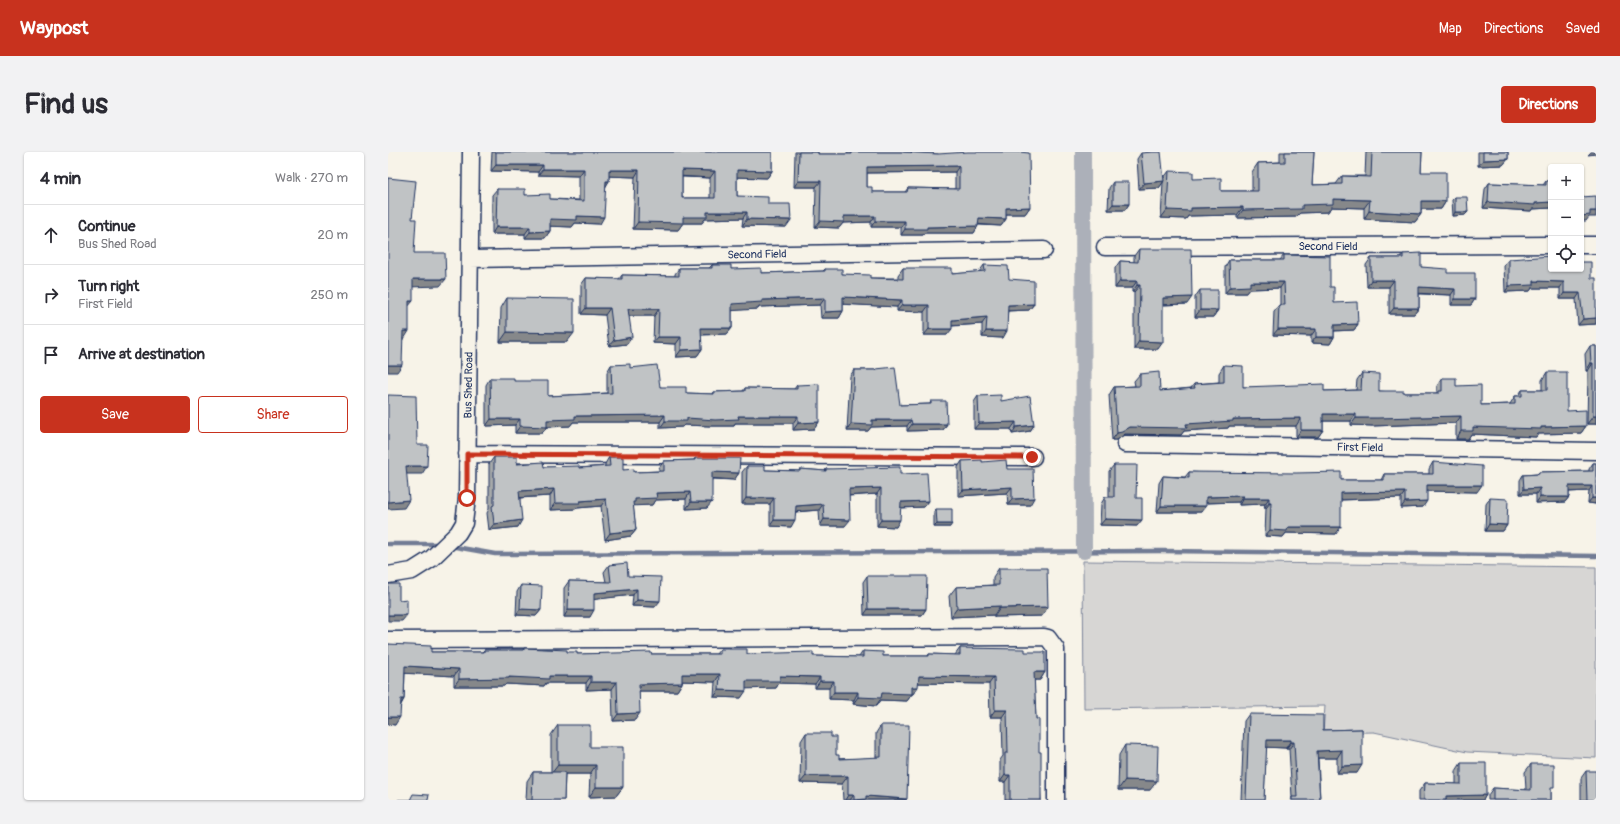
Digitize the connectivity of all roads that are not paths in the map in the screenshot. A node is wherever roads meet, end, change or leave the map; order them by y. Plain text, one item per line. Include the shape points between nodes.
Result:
1 (471, 152) edge
2 (1548, 245) edge
3 (1584, 245) edge
4 (1596, 245) edge
5 (1104, 247) dead end
6 (1044, 250) dead end
7 (470, 259) junction
8 (1125, 444) dead end
9 (1596, 450) edge
10 (467, 454) junction
11 (1032, 457) dead end
12 (388, 575) edge
13 (388, 640) edge
14 (1056, 800) edge

1 - 7 street, Bus Shed Road
2 - 5 street, Second Field
3 - 4 street
6 - 7 street, Second Field
7 - 10 street, Bus Shed Road
8 - 9 street, First Field
10 - 11 street
10 - 12 street, Bus Shed Road via 467,498 464,522 458,533 431,559 412,571
13 - 14 street via 1044,637 1048,638 1056,649

